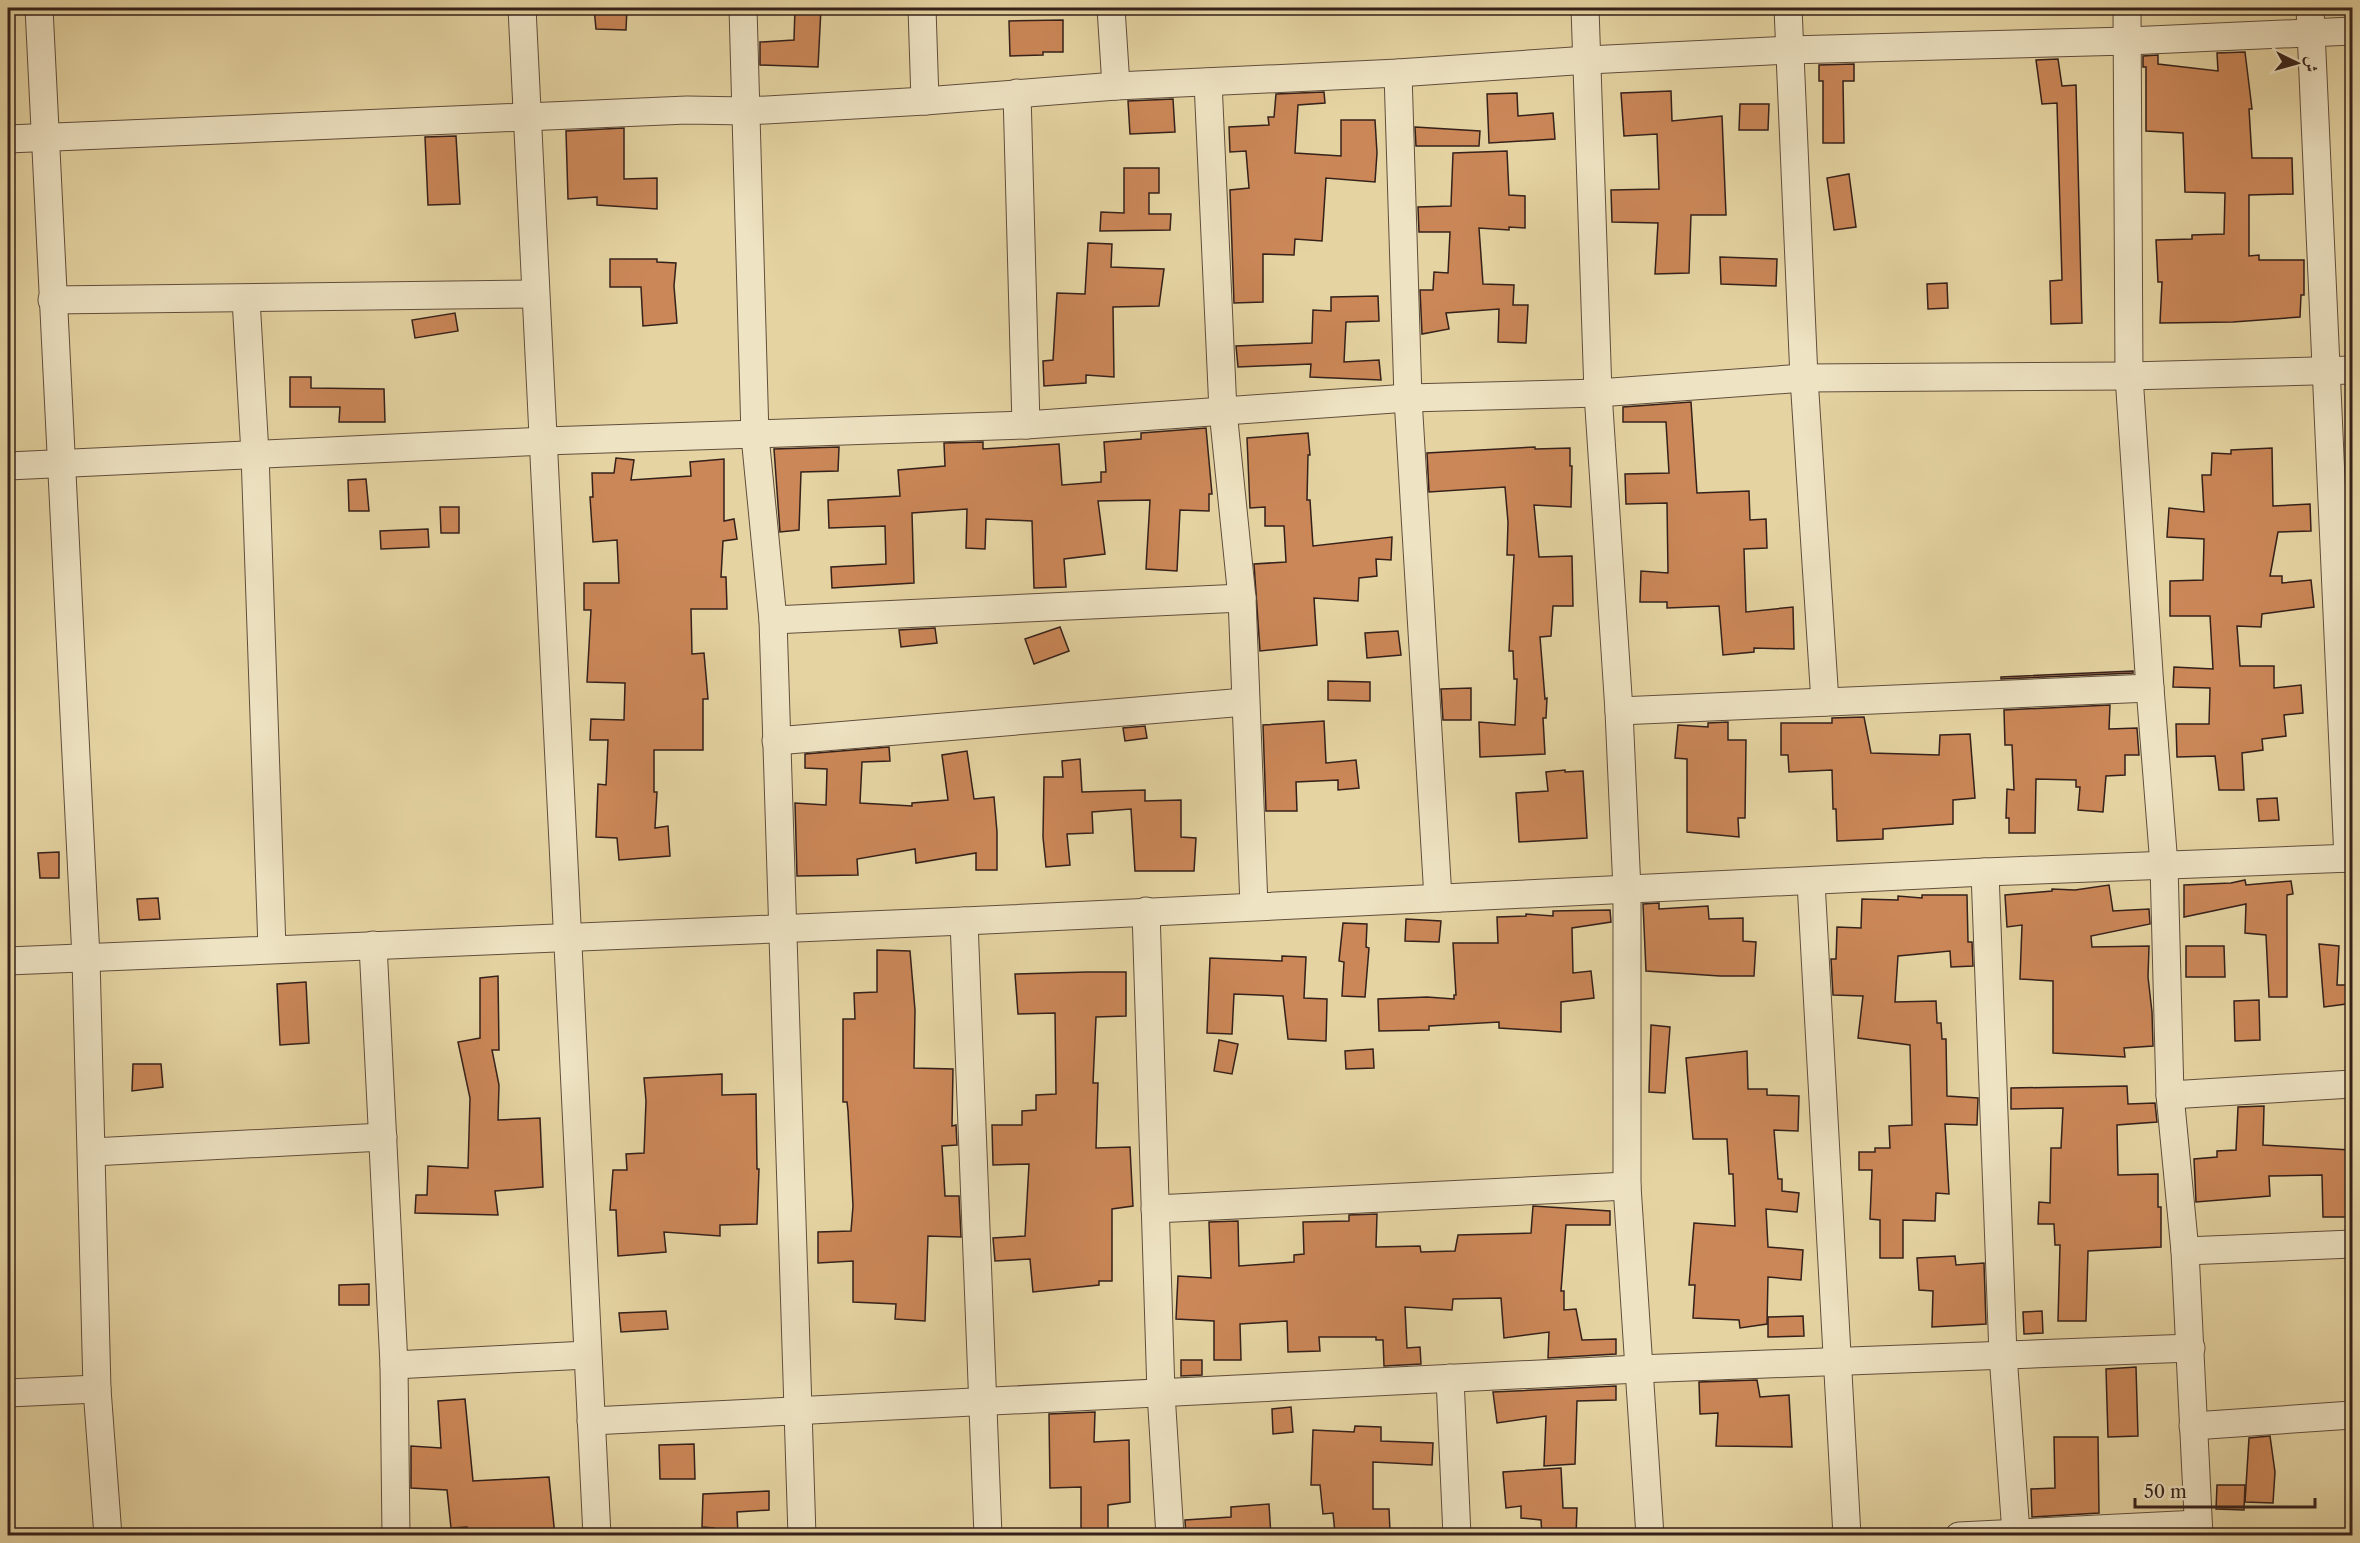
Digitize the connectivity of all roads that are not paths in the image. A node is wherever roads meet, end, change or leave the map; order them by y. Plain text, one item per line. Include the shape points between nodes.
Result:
1 (39, 8) edge
2 (522, 8) edge
3 (743, 8) edge
4 (922, 8) edge
5 (1111, 8) edge
6 (1585, 8) edge
7 (1788, 8) edge
8 (2127, 8) edge
9 (2311, 20) edge
10 (2352, 31) edge
11 (2128, 41) junction
12 (1789, 50) junction
13 (1588, 60) junction
14 (1398, 73) junction
15 (1208, 82) junction
16 (1116, 86) junction
17 (1017, 93) junction
18 (925, 101) junction
19 (747, 111) junction
20 (528, 118) junction
21 (45, 137) junction
22 (8, 139) edge
23 (535, 294) junction
24 (246, 299) junction
25 (52, 300) junction
26 (2352, 370) edge
27 (2325, 371) junction
28 (2130, 376) junction
29 (1804, 378) junction
30 (1598, 393) junction
31 (1408, 398) junction
32 (1223, 411) junction
33 (1026, 425) junction
34 (755, 436) junction
35 (544, 441) junction
36 (255, 454) junction
37 (61, 462) junction
38 (8, 466) edge
39 (1242, 598) junction
40 (773, 620) junction
41 (2150, 688) junction
42 (1245, 702) junction
43 (1825, 702) junction
44 (1619, 711) junction
45 (776, 741) junction
46 (2350, 858) edge
47 (2164, 865) junction
48 (1985, 872) junction
49 (1811, 882) junction
50 (1627, 890) junction
51 (1438, 898) junction
52 (1254, 906) junction
53 (1146, 911) junction
54 (964, 921) junction
55 (782, 927) junction
56 (568, 937) junction
57 (373, 945) junction
58 (272, 949) junction
59 (86, 958) junction
60 (8, 962) edge
61 (2352, 1084) edge
62 (2170, 1095) junction
63 (382, 1137) junction
64 (92, 1152) junction
65 (1627, 1186) junction
66 (1155, 1209) junction
67 (2352, 1244) edge
68 (2185, 1251) junction
69 (2191, 1348) junction
70 (587, 1355) junction
71 (2003, 1355) junction
72 (1837, 1363) junction
73 (394, 1365) junction
74 (1638, 1369) junction
75 (1450, 1378) junction
76 (97, 1389) junction
77 (8, 1393) edge
78 (1161, 1393) junction
79 (983, 1402) junction
80 (798, 1410) junction
81 (2352, 1415) edge
82 (591, 1421) junction
83 (2193, 1426) junction
84 (2198, 1530) edge
85 (2016, 1533) junction
86 (108, 1536) edge
87 (396, 1536) edge
88 (597, 1536) edge
89 (802, 1536) edge
90 (988, 1536) edge
91 (1170, 1536) edge
92 (1457, 1536) edge
93 (1650, 1536) edge
94 (1846, 1536) edge
95 (1959, 1536) edge

1 - 21 street
2 - 20 street
3 - 19 street
4 - 18 street
5 - 16 street
6 - 13 street
7 - 12 street
8 - 11 street
9 - 10 street
9 - 11 street
9 - 27 street
11 - 12 street
11 - 28 street
12 - 13 street
12 - 29 street
13 - 14 street
13 - 30 street
14 - 15 street
14 - 31 street
15 - 16 street
15 - 32 street
16 - 17 street
17 - 18 street
17 - 33 street
18 - 19 street
19 - 20 street
19 - 34 street
20 - 21 street
20 - 23 street
21 - 22 street
21 - 25 street
23 - 24 street
23 - 35 street
24 - 25 street
24 - 36 street
25 - 37 street
26 - 27 street
27 - 28 street
27 - 46 street
28 - 29 street
28 - 41 street
29 - 30 street
29 - 43 street
30 - 31 street
30 - 44 street
31 - 32 street
31 - 51 street
32 - 33 street
32 - 39 street
33 - 34 street
34 - 35 street
34 - 40 street
35 - 36 street
35 - 56 street
36 - 37 street
36 - 58 street
37 - 38 street
37 - 59 street
39 - 40 street
39 - 42 street
40 - 45 street
41 - 43 street
41 - 47 street
42 - 45 street
42 - 52 street
43 - 44 street
44 - 50 street
45 - 55 street
46 - 47 street
47 - 48 street
47 - 62 street
48 - 49 street
48 - 71 street
49 - 50 street
49 - 72 street
50 - 51 street
50 - 65 street
51 - 52 street
52 - 53 street
53 - 54 street
53 - 66 street
54 - 55 street
54 - 79 street
55 - 56 street
55 - 80 street
56 - 57 street
56 - 70 street
57 - 58 street
57 - 63 street
58 - 59 street
59 - 60 street
59 - 64 street
61 - 62 street
62 - 68 street
63 - 64 street
63 - 73 street
64 - 76 street
65 - 66 street
65 - 74 street
66 - 78 street
67 - 68 street
68 - 69 street
69 - 71 street
69 - 83 street
70 - 73 street
70 - 82 street
71 - 72 street
71 - 85 street
72 - 74 street
72 - 94 street
73 - 87 street
74 - 75 street
74 - 93 street
75 - 78 street
75 - 92 street
76 - 77 street
76 - 86 street
78 - 79 street
78 - 91 street
79 - 80 street
79 - 90 street
80 - 82 street
80 - 89 street
81 - 83 street
82 - 88 street
83 - 84 street
84 - 85 street
85 - 95 street

